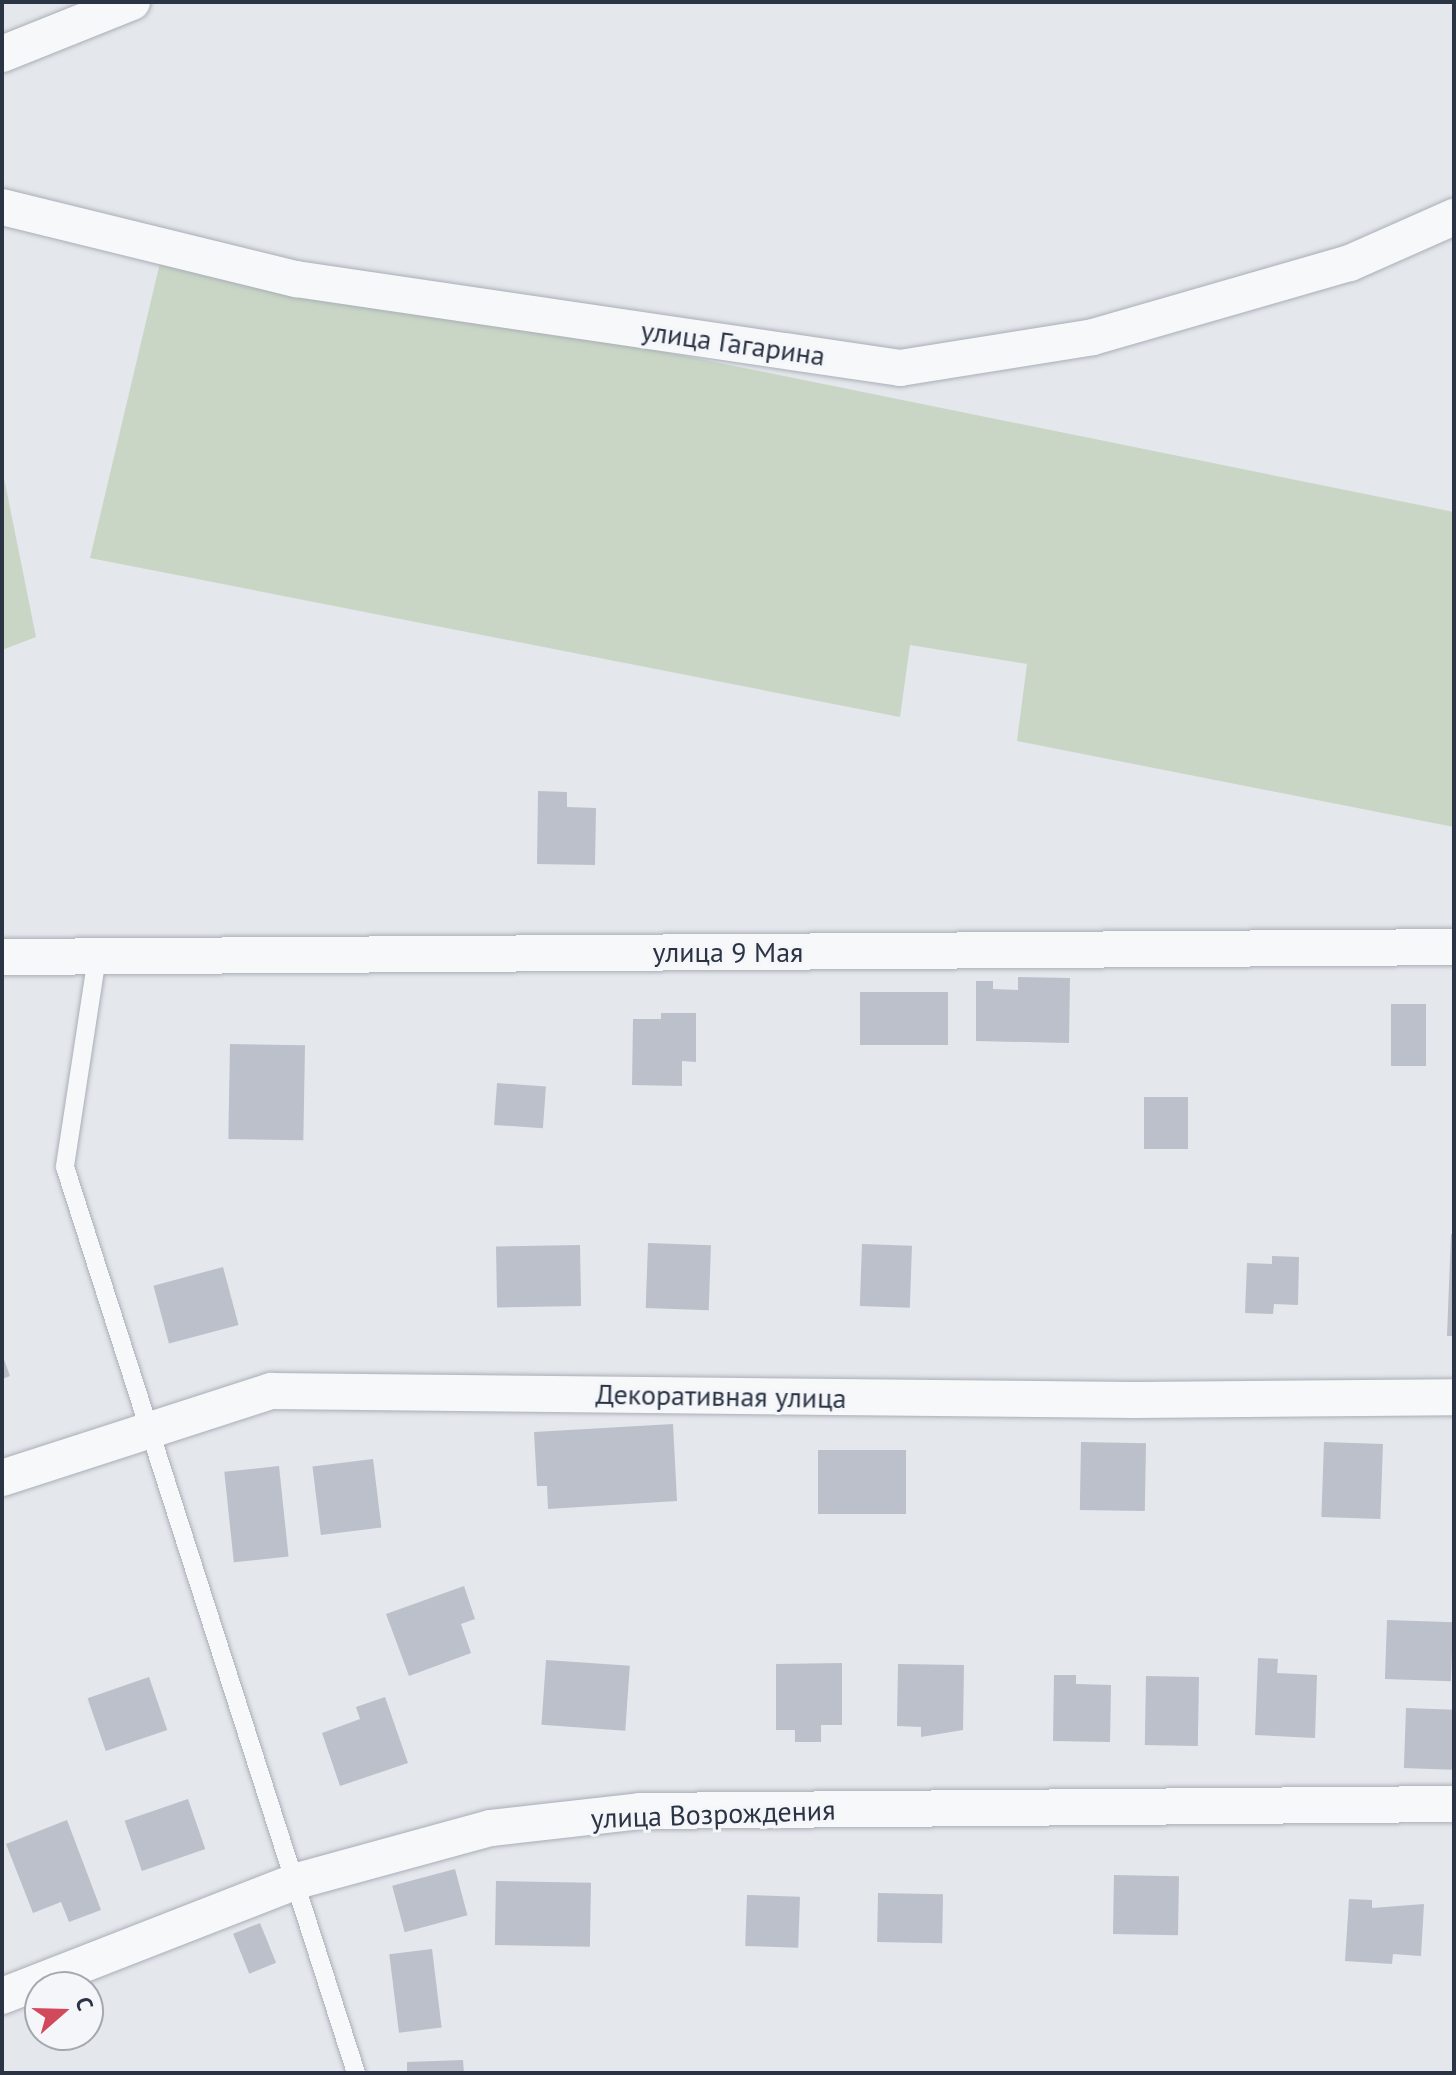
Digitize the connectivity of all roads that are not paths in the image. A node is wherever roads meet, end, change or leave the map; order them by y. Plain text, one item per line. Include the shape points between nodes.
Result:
1 (132, 2) edge
2 (2, 54) edge
3 (2, 207) edge
4 (1454, 217) edge
5 (1454, 947) edge
6 (2, 957) edge
7 (97, 957) junction
8 (1454, 1397) edge
9 (148, 1427) junction
10 (2, 1478) edge
11 (1454, 1804) edge
12 (297, 1881) junction
13 (2, 1996) edge
14 (356, 2073) edge

1 - 2 street
3 - 4 street, улица Гагарина via 296,279 900,368 1093,337 1350,263
5 - 7 street, улица 9 Мая
6 - 7 street, улица 9 Мая
7 - 9 lane via 65,1167
8 - 9 street, Декоративная улица via 1135,1400 271,1391
9 - 10 street, Декоративная улица
9 - 12 lane
11 - 12 street, улица Возрождения via 640,1811 491,1828
12 - 13 street, улица Возрождения
12 - 14 lane

